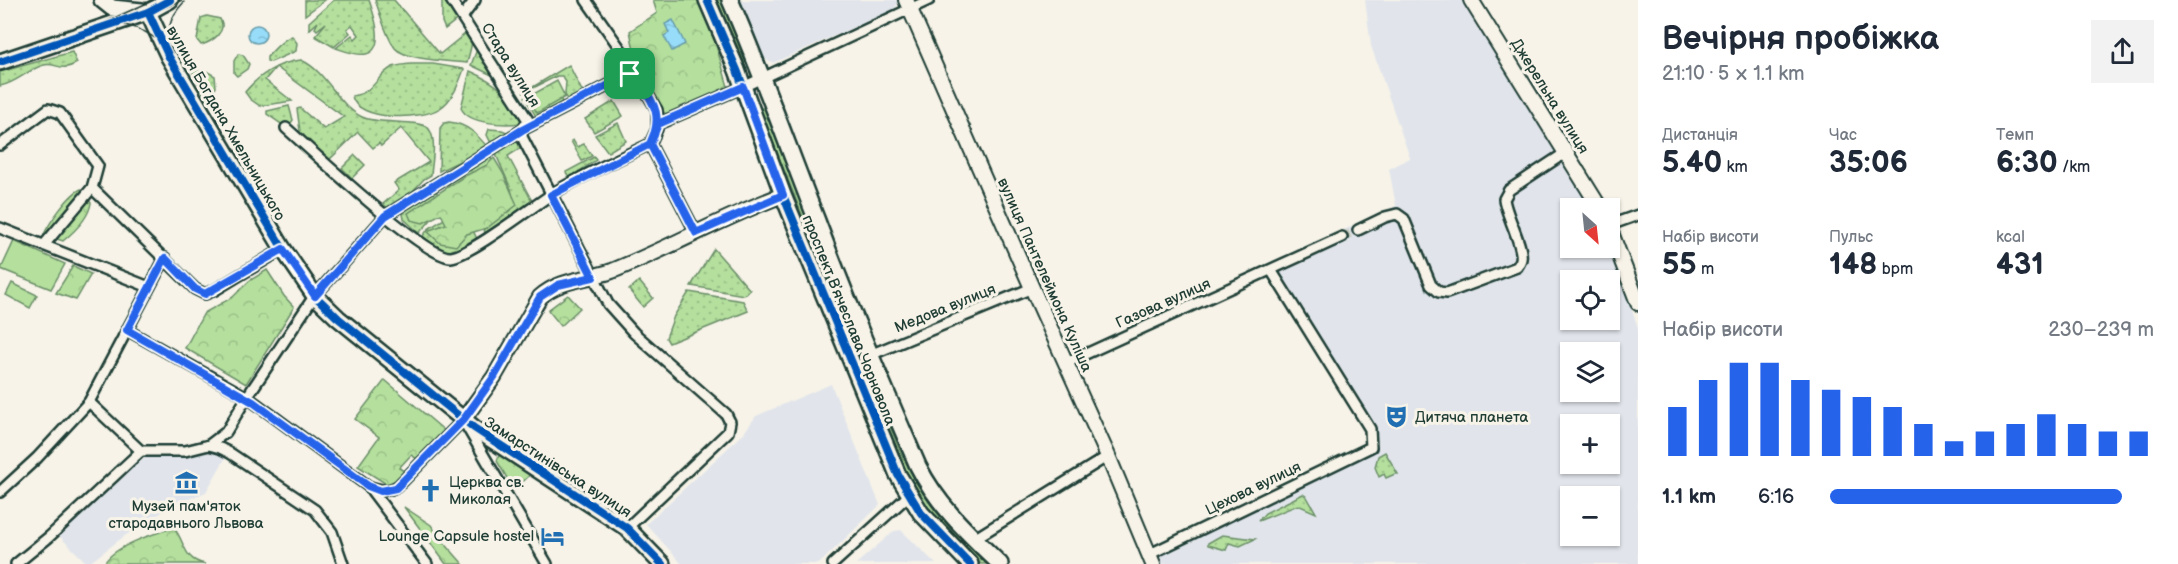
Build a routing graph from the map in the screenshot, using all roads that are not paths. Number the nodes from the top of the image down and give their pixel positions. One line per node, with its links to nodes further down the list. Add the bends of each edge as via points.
1 (102, 0): 11 (main road, via 112,8)
2 (170, 0): 11 (main road)
3 (451, 0): 12 (street, Стара вулиця)
4 (476, 0): 12 (street, Стара вулиця)
5 (586, 0): 14 (street)
6 (707, 0): 16 (main road, проспект Вʼячеслава Чорновола)
7 (730, 0): 15 (main road, проспект Вʼячеслава Чорновола)
8 (929, 0): 10 (street)
9 (1472, 0): 22 (street, Джерельна вулиця)
10 (908, 4): 15 (street); 41 (street, вулиця Пантелеймона Куліша)
11 (148, 12): 13 (main road); 35 (main road, вулиця Богдана Хмельницького, via 170,57)
12 (463, 16): 19 (street, Стара вулиця, via 528,120)
13 (0, 62)
14 (634, 72): 17 (street, via 657,110); 19 (street)
15 (763, 78): 16 (street); 45 (main road, проспект Вʼячеслава Чорновола)
16 (743, 87): 17 (street); 25 (main road, проспект Вʼячеслава Чорновола)
17 (658, 124): 20 (street)
18 (286, 128): 28 (street)
19 (522, 130): 24 (street); 28 (street)
20 (650, 144): 24 (street); 32 (street)
21 (0, 145): 23 (street, via 48,109 60,113 98,166)
22 (1565, 153): 26 (street, Джерельна вулиця); 31 (street, via 1509,190 1505,207 1522,260 1517,267 1497,275 1447,293 1439,292 1431,285 1404,219 1397,214)
23 (92, 188): 34 (street); 37 (street)
24 (551, 195): 28 (street, via 469,250 451,257 439,254); 39 (street)
25 (783, 195): 32 (street); 57 (main road, проспект Вʼячеслава Чорновола)
26 (1594, 198)
27 (1638, 215): 29 (street)
28 (385, 216): 42 (street)
29 (1620, 223)
30 (0, 228): 34 (street)
31 (1358, 230)
32 (696, 233): 39 (street)
33 (1342, 237): 38 (street, Газова вулиця)
34 (44, 244): 40 (street)
35 (283, 249): 37 (street, via 205,294); 42 (main road, вулиця Богдана Хмельницького)
36 (1620, 255): 43 (street)
37 (165, 258): 40 (street)
38 (1271, 270): 46 (street, Газова вулиця); 60 (street, Цехова вулиця, via 1371,429 1371,447)
39 (593, 277): 49 (street, via 558,285 540,297 494,377); 58 (street, via 608,304 634,333 726,414 730,422 728,432)
40 (149, 287): 44 (street)
41 (1032, 288): 45 (street, Медова вулиця); 46 (street, вулиця Пантелеймона Куліша)
42 (315, 296): 47 (street); 49 (main road, вулиця Богдана Хмельницького)
43 (1638, 303)
44 (127, 330): 47 (street); 48 (street)
45 (870, 355): 59 (main road, проспект Вʼячеслава Чорновола, via 926,483 949,514)
46 (1066, 363): 53 (street, вулиця Пантелеймона Куліша)
47 (247, 398): 51 (street, via 226,432); 55 (street)
48 (89, 402): 52 (street); 56 (street, via 37,459)
49 (463, 420): 50 (main road, Замарстинівська вулиця); 54 (street, вулиця Богдана Хмельницького); 55 (street, via 396,488 381,491)
50 (500, 444): 54 (street, via 492,446); 58 (main road, Замарстинівська вулиця)
51 (209, 445): 52 (street); 62 (street, via 230,453 315,510 332,532)
52 (141, 451): 61 (street)
53 (1108, 456): 59 (street); 60 (street, вулиця Пантелеймона Куліша)
54 (486, 462): 64 (street, вулиця Богдана Хмельницького)
55 (368, 486): 63 (street)
56 (0, 492)
57 (909, 495): 66 (street); 67 (main road, проспект Вʼячеслава Чорновола)
58 (627, 528): 65 (main road, Замарстинівська вулиця)
59 (974, 538): 68 (main road, проспект Вʼячеслава Чорновола)
60 (1150, 559)
61 (16, 564)
62 (343, 564)
63 (427, 564)
64 (547, 564)
65 (662, 564)
66 (833, 564)
67 (970, 564)
68 (1000, 564)

